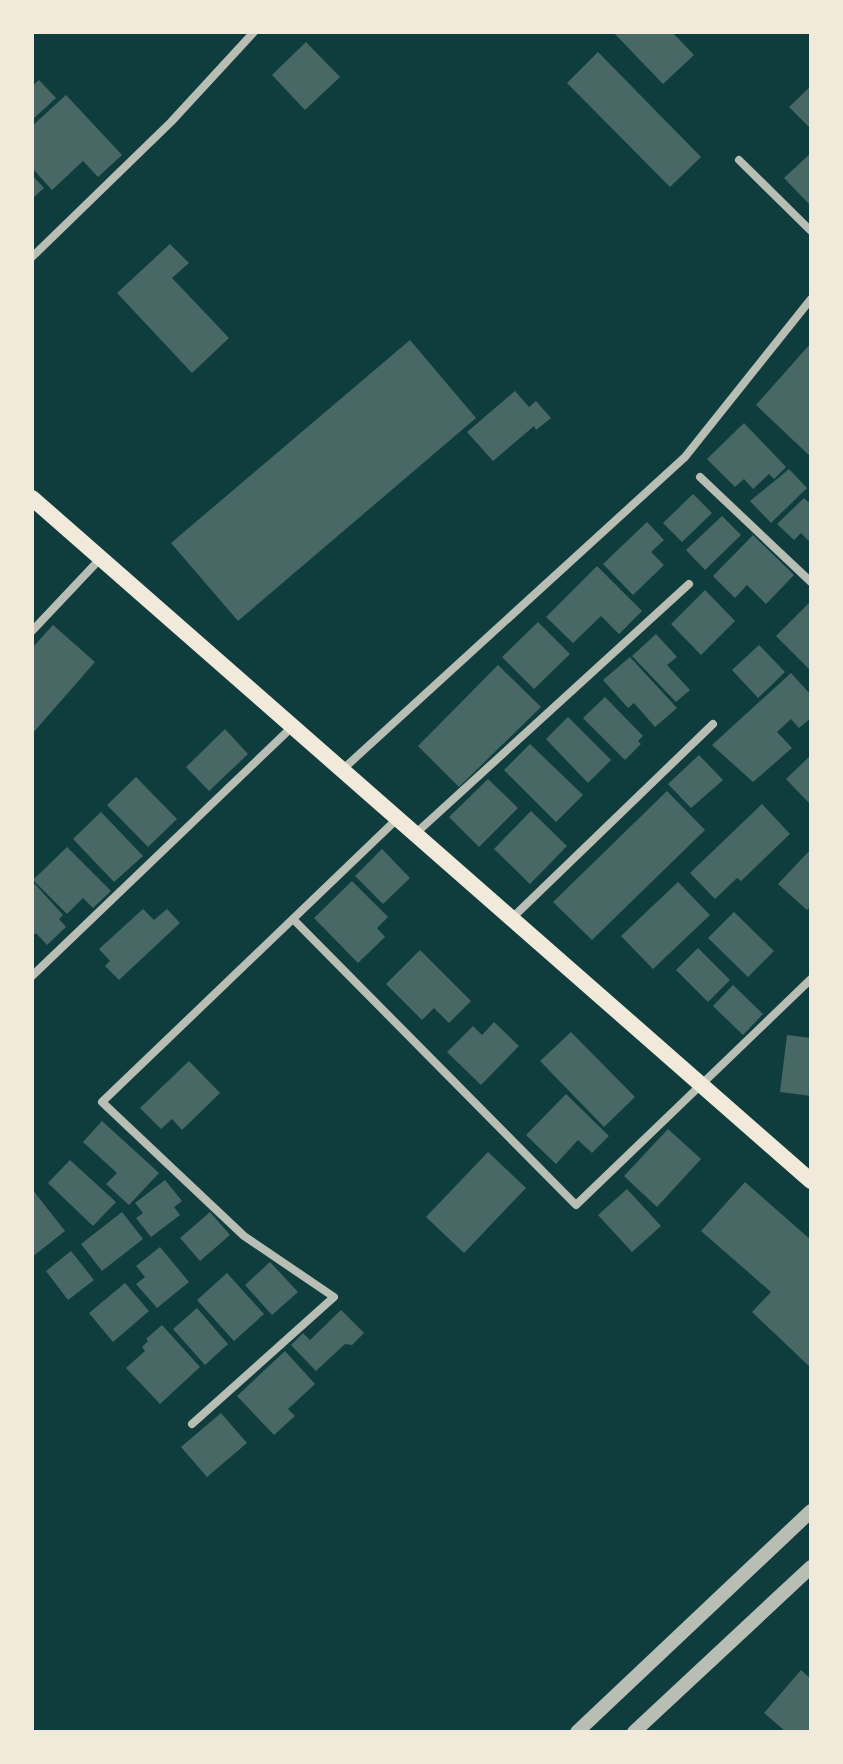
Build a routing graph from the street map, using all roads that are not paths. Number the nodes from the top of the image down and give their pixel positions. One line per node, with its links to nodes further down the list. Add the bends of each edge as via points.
1 (254, 32): 4 (street, via 171,122)
2 (739, 160): 3 (street)
3 (811, 231)
4 (32, 257)
5 (811, 299): 14 (street, via 685,457)
6 (700, 477): 9 (street)
7 (32, 498): 8 (main road)
8 (101, 558): 11 (street); 13 (main road)
9 (811, 582)
10 (689, 584): 16 (street)
11 (32, 631)
12 (713, 724): 18 (street)
13 (292, 727): 14 (main road); 19 (street)
14 (342, 770): 15 (main road)
15 (397, 819): 16 (main road); 17 (street)
16 (415, 834): 18 (main road)
17 (293, 919): 21 (street, via 576,1205); 23 (street, via 102,1102 244,1236 334,1297)
18 (511, 919): 21 (main road)
19 (32, 976)
20 (811, 979): 21 (street)
21 (701, 1087): 22 (main road)
22 (811, 1181)
23 (192, 1424)
24 (811, 1511): 26 (street)
25 (811, 1567): 27 (street)
26 (577, 1732)
27 (634, 1732)

